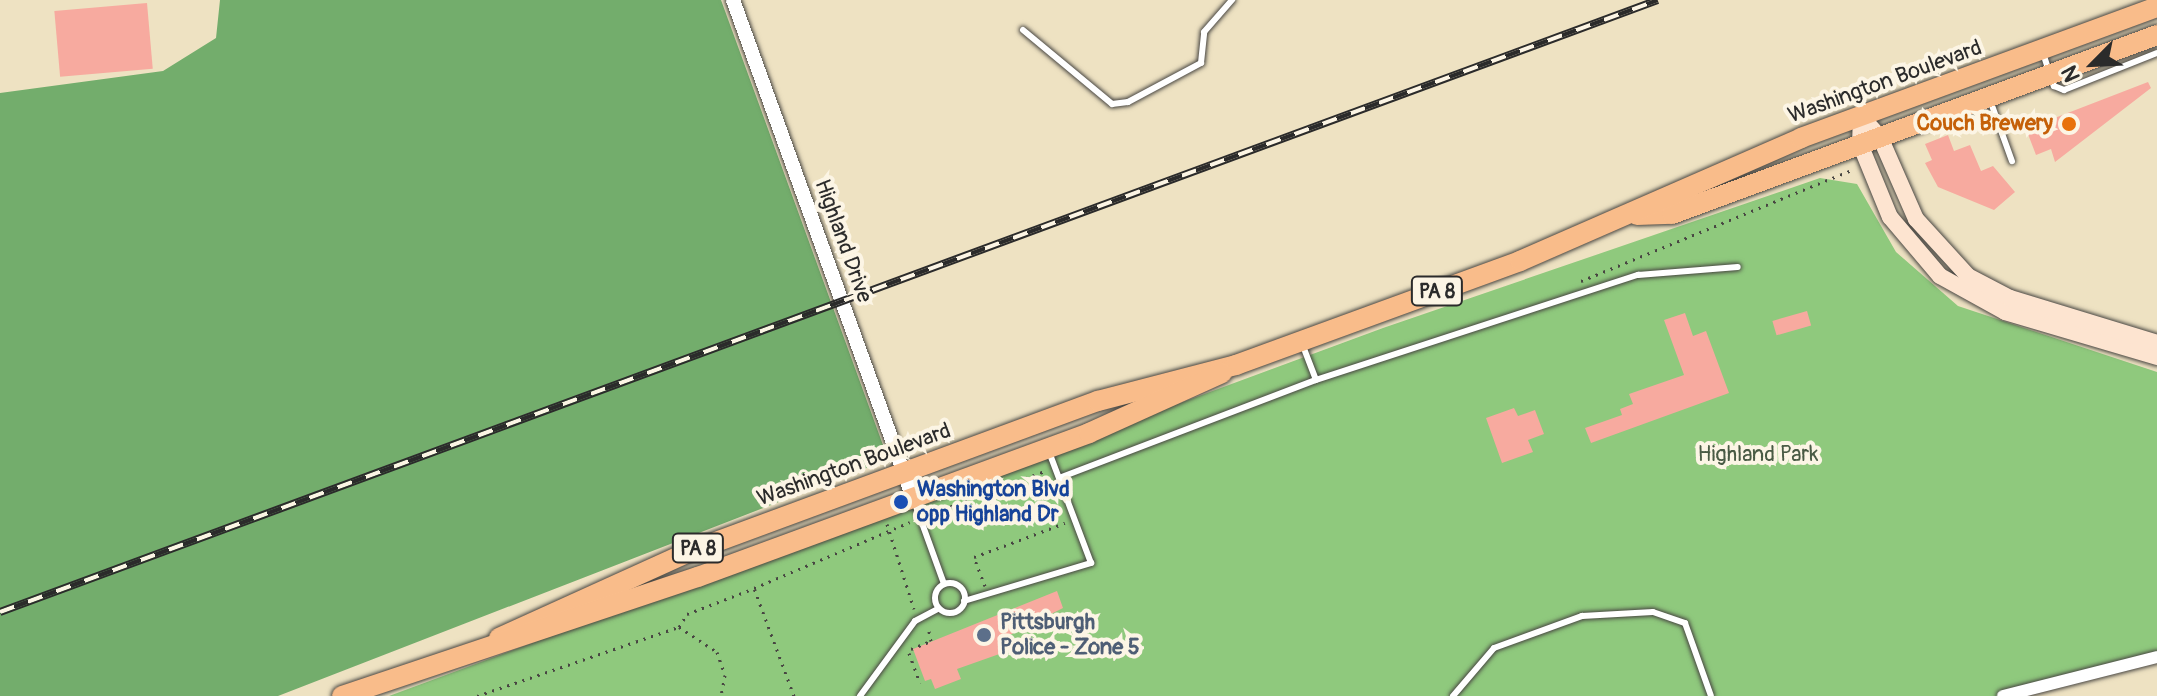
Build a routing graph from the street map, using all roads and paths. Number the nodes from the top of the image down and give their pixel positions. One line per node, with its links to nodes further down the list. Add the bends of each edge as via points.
1 (733, 0): 23 (street, Highland Drive)
2 (1232, 0): 4 (lane, via 1204,32 1201,63 1128,102 1112,104)
3 (2157, 7): 6 (highway, Washington Boulevard / PA 8)
4 (1023, 30)
5 (2157, 35): 8 (highway, Washington Boulevard / PA 8)
6 (2041, 49): 8 (lane); 10 (highway, Washington Boulevard / PA 8)
7 (2157, 53): 8 (lane, via 2064,90)
8 (2050, 74): 9 (highway, Washington Boulevard / PA 8)
9 (1989, 97): 11 (highway, Washington Boulevard / PA 8); 13 (lane)
10 (1861, 116): 11 (main road); 12 (main road); 14 (highway, Washington Boulevard / PA 8, via 1664,193)
11 (1880, 137): 12 (highway, Washington Boulevard / PA 8); 18 (main road, via 1916,219 1974,281)
12 (1864, 154): 14 (highway, Washington Boulevard / PA 8, via 1672,214); 16 (path); 19 (main road, via 1898,230 1953,286 2005,312)
13 (2012, 161)
14 (1637, 215): 17 (highway, Washington Boulevard / PA 8)
15 (1738, 267): 21 (lane, via 1638,275)
16 (1569, 285)
17 (1301, 341): 20 (highway, Washington Boulevard / PA 8); 21 (lane)
18 (2157, 343)
19 (2157, 357)
20 (1236, 365): 22 (highway, Washington Boulevard / PA 8); 23 (highway, Washington Boulevard / PA 8, via 1172,377)
21 (1316, 380): 24 (lane)
22 (1051, 458): 24 (lane); 25 (highway, Washington Boulevard / PA 8); 27 (path)
23 (904, 473): 25 (street, Highland Drive); 38 (highway, Washington Boulevard / PA 8, via 568,601)
24 (1059, 478): 33 (lane, via 1091,563)
25 (913, 498): 27 (lane); 38 (highway, Washington Boulevard / PA 8, via 575,620)
26 (896, 517): 29 (path, via 886,521)
27 (920, 518): 29 (path); 30 (lane)
28 (1065, 523): 32 (path, via 974,557)
29 (890, 530): 31 (path); 35 (path, via 888,542)
30 (944, 584): 33 (lane, via 958,585); 34 (lane, via 935,594)
31 (755, 588): 37 (path, via 687,614); 44 (path)
32 (984, 592)
33 (964, 601): 34 (lane, via 951,612)
34 (939, 608): 45 (lane, via 915,621)
35 (918, 613)
36 (925, 625): 40 (path, via 931,641 910,651)
37 (679, 627): 42 (path); 43 (path, via 717,652)
38 (499, 638): 41 (highway, Washington Boulevard / PA 8)
39 (2157, 657): 48 (street)
40 (920, 683)
41 (342, 696)
42 (477, 696)
43 (721, 696)
44 (794, 696)
45 (860, 696)
46 (1453, 696): 47 (lane, via 1494,648 1582,616 1653,612 1685,623)
47 (1711, 696)
48 (2003, 696)

